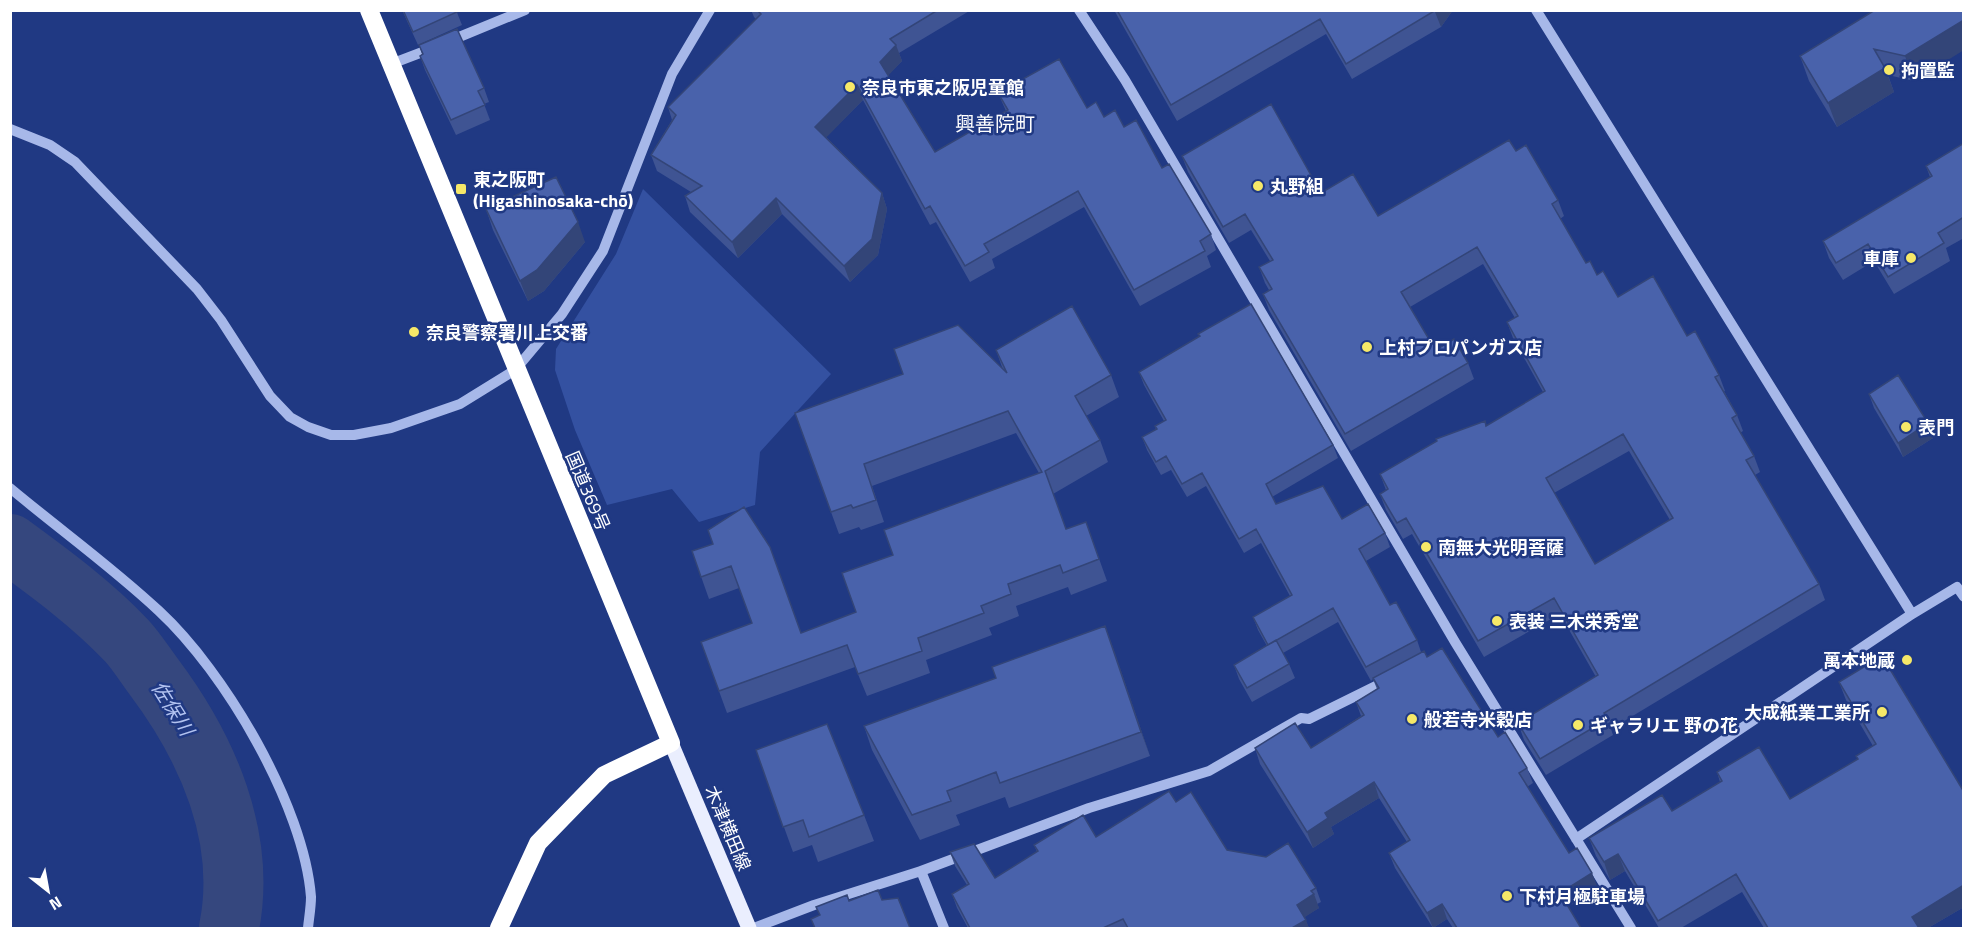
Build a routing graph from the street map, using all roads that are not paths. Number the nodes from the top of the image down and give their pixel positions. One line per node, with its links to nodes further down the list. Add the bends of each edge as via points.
1 (369, 10): 6 (highway, 国道369号)
2 (525, 10): 6 (street)
3 (710, 10): 8 (street, via 672,74 603,251 562,314)
4 (1079, 10): 14 (street, via 1125,80 1450,645)
5 (1536, 10): 11 (street)
6 (392, 64): 8 (highway, 国道369号)
7 (10, 129): 8 (street, via 50,145 75,162 197,289 270,396 290,417 308,427 331,435 391,428 460,404)
8 (515, 370): 13 (highway, 国道369号)
9 (10, 488): 16 (street, via 159,611 204,662 256,742 288,806 308,873)
10 (1964, 597): 11 (street, via 1957,586)
11 (1912, 614): 14 (street)
12 (1395, 676): 15 (street, via 1309,719 1301,718 1209,771 1089,808)
13 (671, 742): 17 (highway, via 604,775 538,843); 18 (main road, 木津横田線)
14 (1576, 839): 21 (street)
15 (921, 871): 19 (street, via 814,904); 20 (street)
16 (308, 928)
17 (499, 928)
18 (749, 928)
19 (754, 928)
20 (944, 928)
21 (1631, 928)

